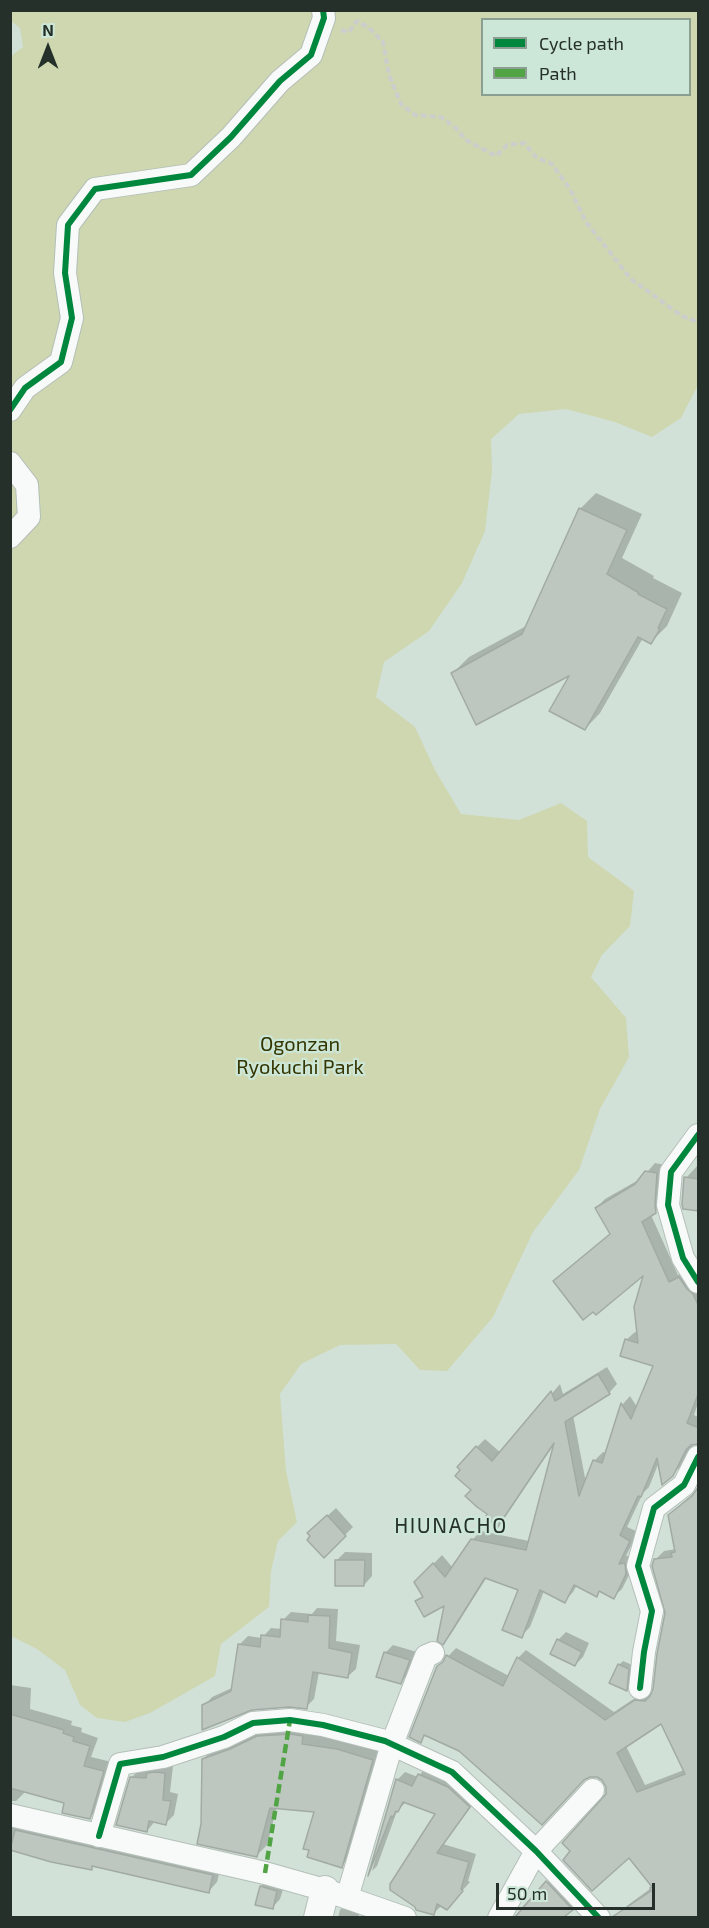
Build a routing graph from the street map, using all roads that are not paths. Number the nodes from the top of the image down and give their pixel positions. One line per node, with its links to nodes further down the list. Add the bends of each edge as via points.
1 (322, 19): 2 (street, via 311,55 280,81 191,175 95,189 68,225 65,273 72,318 61,362 25,388)
2 (10, 410)
3 (10, 463): 4 (street, via 27,486 29,517)
4 (10, 537)
5 (699, 1135): 6 (street, via 671,1172 668,1205 683,1258)
6 (699, 1282)
7 (699, 1457): 9 (street, via 684,1485 654,1508 638,1566 652,1611)
8 (433, 1653): 10 (street, via 426,1656)
9 (640, 1688)
10 (392, 1744): 13 (street, via 290,1720 254,1723 164,1757 120,1764); 14 (street, via 452,1772); 15 (street)
11 (593, 1790): 14 (street)
12 (10, 1815): 13 (street)
13 (99, 1836): 15 (street, via 265,1873)
14 (536, 1851): 18 (street); 19 (street)
15 (336, 1894): 16 (street); 17 (street)
16 (318, 1917)
17 (405, 1917)
18 (499, 1917)
19 (599, 1917)

